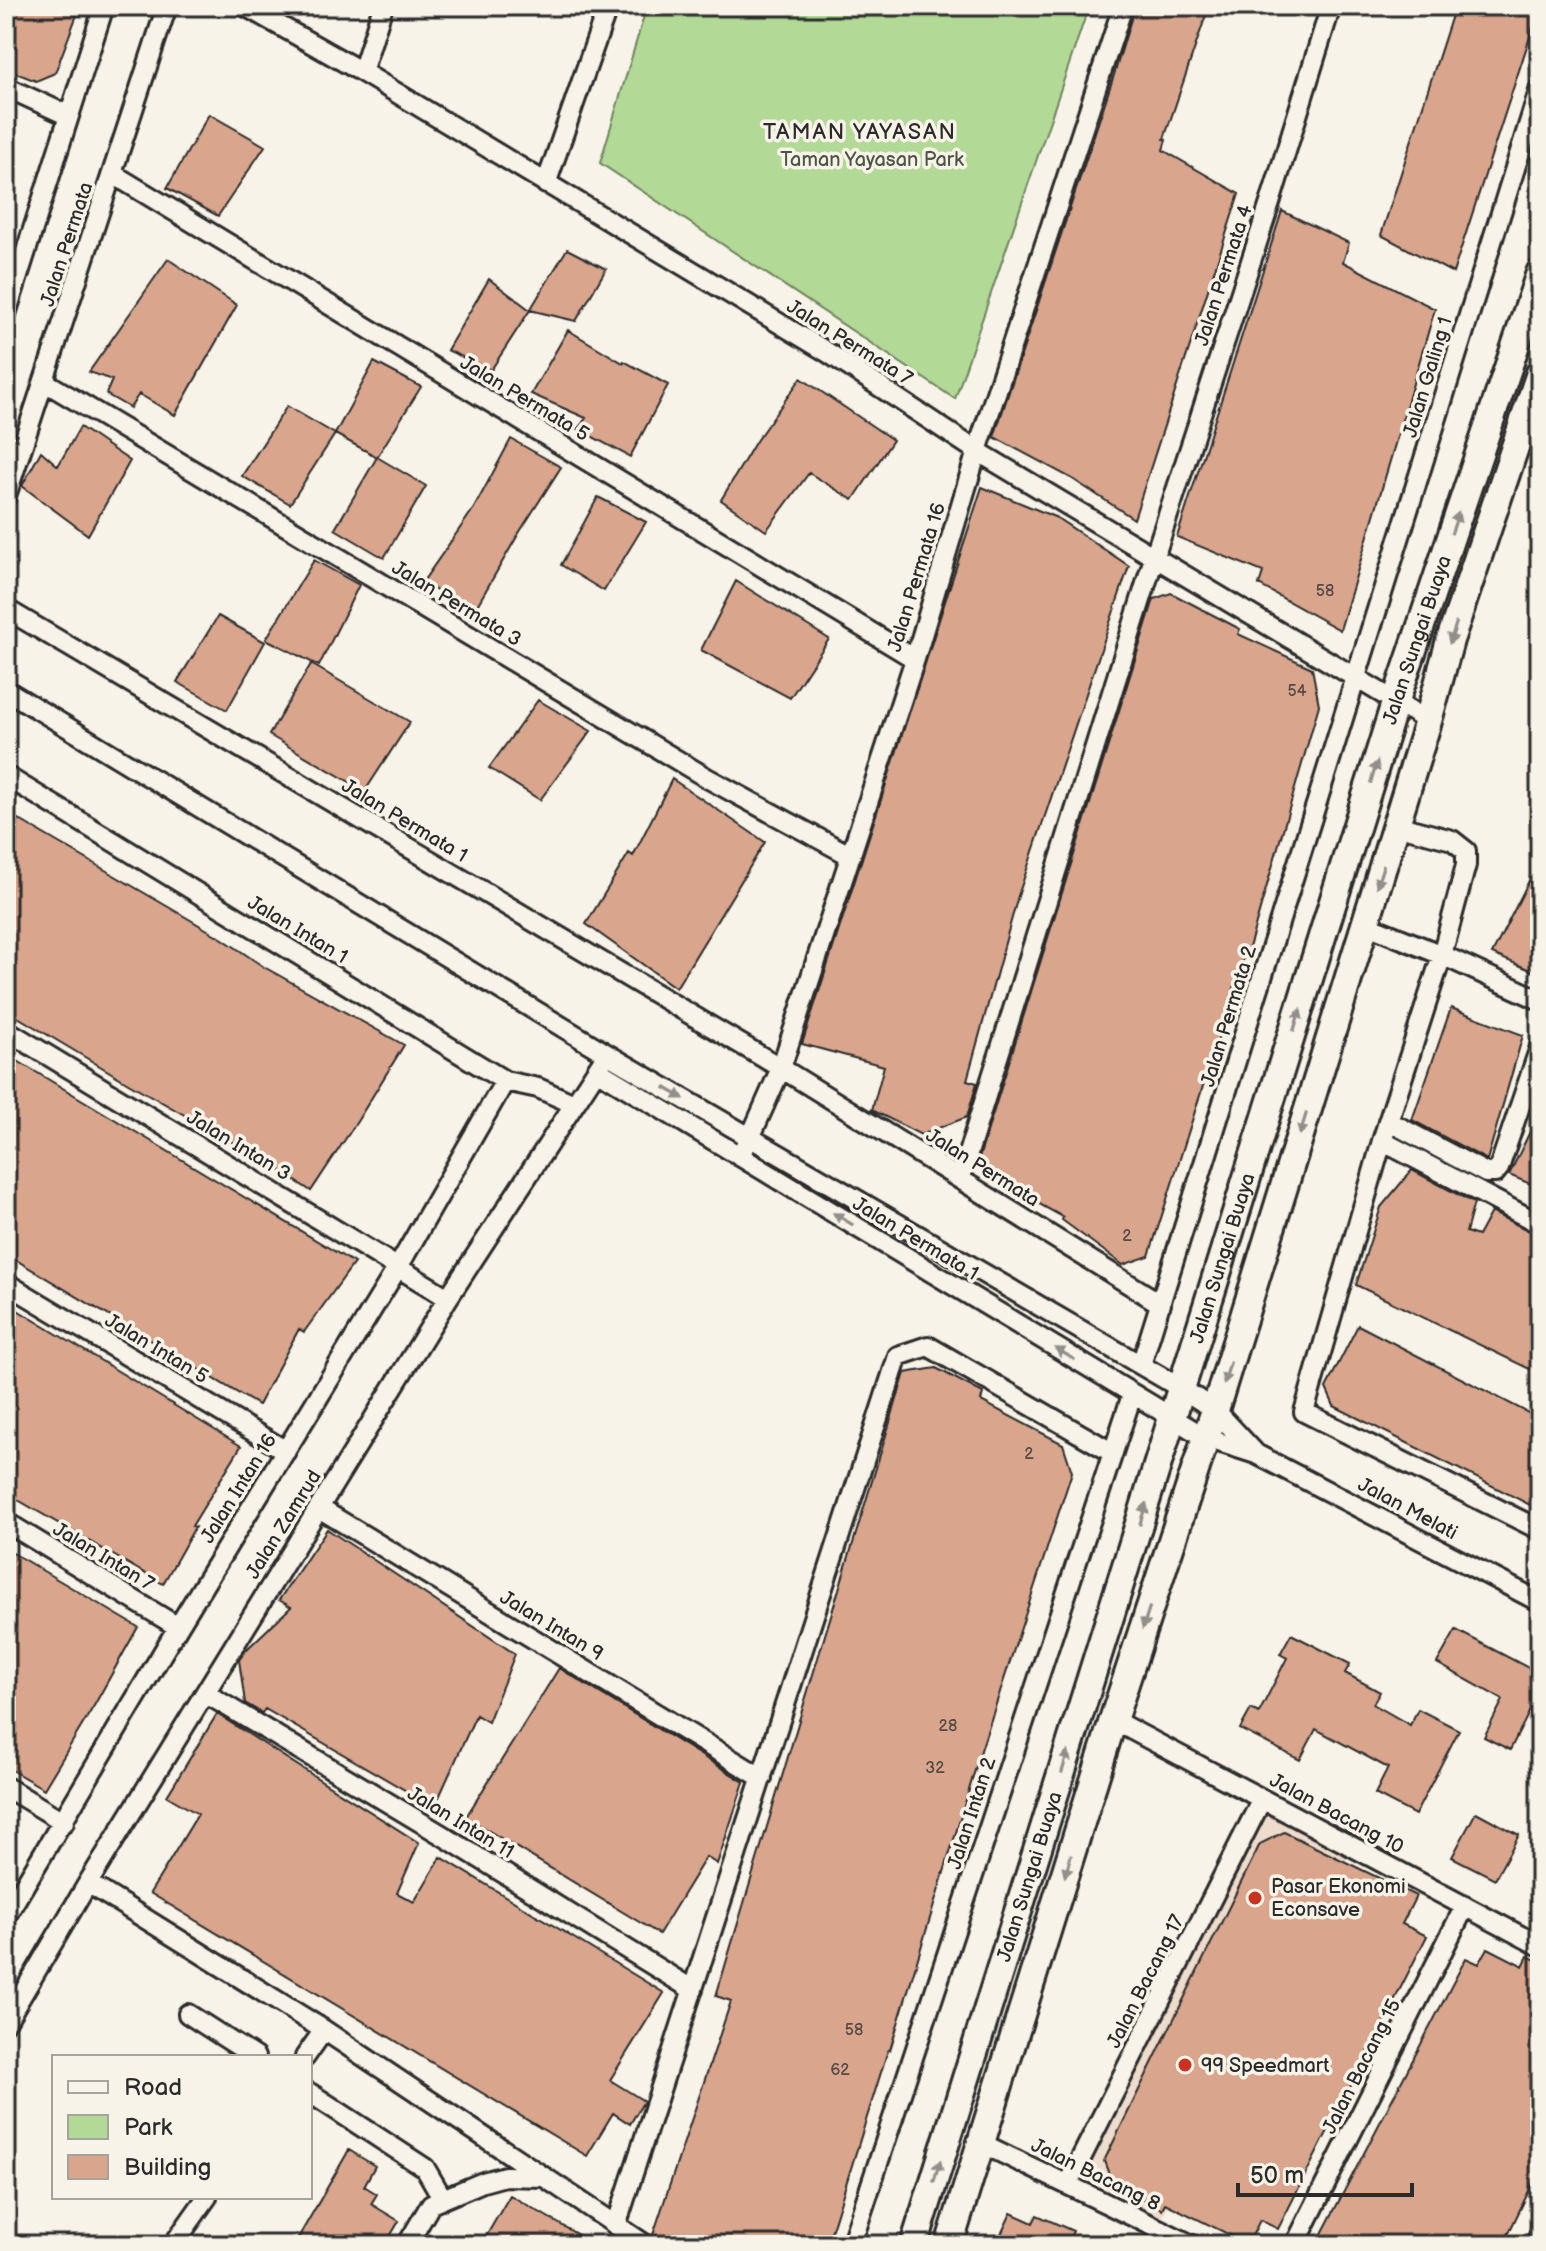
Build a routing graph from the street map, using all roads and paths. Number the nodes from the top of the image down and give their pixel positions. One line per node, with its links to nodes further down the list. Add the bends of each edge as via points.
1 (104, 6): 11 (street)
2 (167, 6): 12 (street, Jalan Permata)
3 (245, 6): 8 (street, Jalan Permata 7)
4 (383, 6): 8 (street)
5 (608, 6): 13 (street)
6 (1123, 6): 18 (street, Jalan Permata 16)
7 (1331, 6): 20 (street, Jalan Permata 4)
8 (362, 72): 13 (street, Jalan Permata 7)
9 (6, 87): 11 (street)
10 (1540, 88): 23 (street, Jalan Galing 1)
11 (69, 116): 15 (street)
12 (113, 174): 17 (street, Jalan Permata); 22 (street, Jalan Permata 5)
13 (546, 184): 18 (street, Jalan Permata 7, via 827,352)
14 (1540, 273): 25 (street, Jalan Sungai Buaya, one-way to 14)
15 (6, 314)
16 (1540, 373): 26 (street, Jalan Sungai Buaya, one-way to 26)
17 (45, 382): 19 (street, Jalan Permata); 29 (street, Jalan Permata 3, via 707,778)
18 (977, 451): 20 (street, Jalan Permata 7); 22 (street, Jalan Permata 16)
19 (6, 496)
20 (1154, 558): 23 (street, Jalan Permata 7); 43 (street)
21 (6, 609): 36 (street, Jalan Permata 1)
22 (915, 659): 29 (street, Jalan Permata 16)
23 (1357, 680): 25 (street, Jalan Permata 7); 48 (street, Jalan Permata 2)
24 (6, 690): 35 (street)
25 (1395, 703): 26 (street, Jalan Permata 7); 50 (street, Jalan Sungai Buaya, one-way to 25)
26 (1428, 721): 28 (street, Jalan Sungai Buaya)
27 (6, 776): 37 (street, Jalan Intan 1)
28 (1396, 825): 30 (street, Jalan Sungai Buaya, one-way to 30); 31 (street, via 1452,840 1466,851)
29 (851, 856): 36 (street, Jalan Permata 16)
30 (1365, 924): 31 (street); 52 (street, Jalan Sungai Buaya, one-way to 52)
31 (1442, 955): 32 (street); 39 (street)
32 (1540, 1000)
33 (6, 1030): 45 (street, Jalan Intan 3)
34 (1540, 1047): 39 (street, via 1495,1173)
35 (602, 1062): 38 (street, Jalan Zamrud); 40 (street, Jalan Permata 1, one-way to 40); 42 (street, Jalan Permata 1)
36 (781, 1068): 40 (street, Jalan Permata 16); 43 (street, Jalan Permata)
37 (505, 1081): 38 (street, Jalan Intan 1); 45 (street, Jalan Intan 16)
38 (574, 1104): 47 (street, Jalan Zamrud)
39 (1388, 1121): 41 (street)
40 (750, 1138): 42 (street, Jalan Permata 16); 49 (street, Jalan Permata 1)
41 (1382, 1141): 44 (street); 60 (street, via 1304,1412)
42 (739, 1156): 51 (street, Jalan Permata 1, one-way to 42)
43 (960, 1179): 48 (street, Jalan Permata)
44 (1540, 1224)
45 (398, 1267): 47 (street, Jalan Intan 3); 55 (street, Jalan Intan 16)
46 (6, 1283): 55 (street, Jalan Intan 5)
47 (448, 1298): 58 (street, Jalan Zamrud)
48 (1161, 1304): 49 (street, Jalan Permata 2)
49 (1141, 1365): 50 (street, Jalan Permata 1)
50 (1182, 1389): 52 (street, Jalan Melati); 53 (street, Jalan Sungai Buaya)
51 (1132, 1395): 53 (street, Jalan Permata 1); 56 (street, Jalan Intan 2)
52 (1215, 1410): 54 (street, Jalan Sungai Buaya); 57 (street, Jalan Melati)
53 (1173, 1419): 54 (street, Jalan Melati); 91 (street, Jalan Sungai Buaya, one-way to 53)
54 (1206, 1438): 57 (street, Jalan Melati); 64 (street, Jalan Sungai Buaya, one-way to 64)
55 (286, 1451): 62 (street, Jalan Intan 16)
56 (1113, 1453): 65 (street, via 928,1346 898,1356); 90 (street, Jalan Intan 2)
57 (1256, 1454): 61 (street, Jalan Melati)
58 (319, 1508): 63 (street, Jalan Zamrud); 65 (street, Jalan Intan 9)
59 (6, 1522): 62 (street, Jalan Intan 7)
60 (1540, 1530)
61 (1540, 1601)
62 (178, 1627): 68 (street, Jalan Intan 16)
63 (205, 1693): 69 (street, Jalan Zamrud); 73 (street, Jalan Intan 11)
64 (1113, 1720): 67 (street, Jalan Bacang 10); 80 (street, Jalan Sungai Buaya, one-way to 80)
65 (762, 1778): 73 (street)
66 (6, 1787): 68 (street)
67 (1262, 1799): 70 (street, Jalan Bacang 10); 82 (street, Jalan Bacang 17)
68 (64, 1822): 71 (street, Jalan Intan 16)
69 (88, 1883): 75 (street, Jalan Zamrud); 76 (street)
70 (1465, 1906): 72 (street, Jalan Bacang 10); 94 (street, Jalan Bacang 15)
71 (6, 1916)
72 (1540, 1946)
73 (693, 1990): 85 (street)
74 (188, 2014): 77 (street)
75 (6, 2022)
76 (324, 2030): 78 (street); 81 (street)
77 (252, 2055)
78 (306, 2055)
79 (312, 2094): 84 (street, via 425,2168)
80 (981, 2143): 82 (street, Jalan Bacang 8); 92 (street, Jalan Sungai Buaya)
81 (545, 2177): 84 (street, via 505,2176); 85 (street)
82 (1068, 2184): 93 (street, Jalan Bacang 8)
83 (206, 2199): 87 (street)
84 (443, 2199): 88 (street, via 431,2204)
85 (616, 2226): 89 (street)
86 (1540, 2234): 95 (street)
87 (177, 2243)
88 (407, 2245)
89 (646, 2245)
90 (851, 2245)
91 (914, 2245)
92 (949, 2245)
93 (1192, 2245)
94 (1295, 2245)
95 (1535, 2245)

